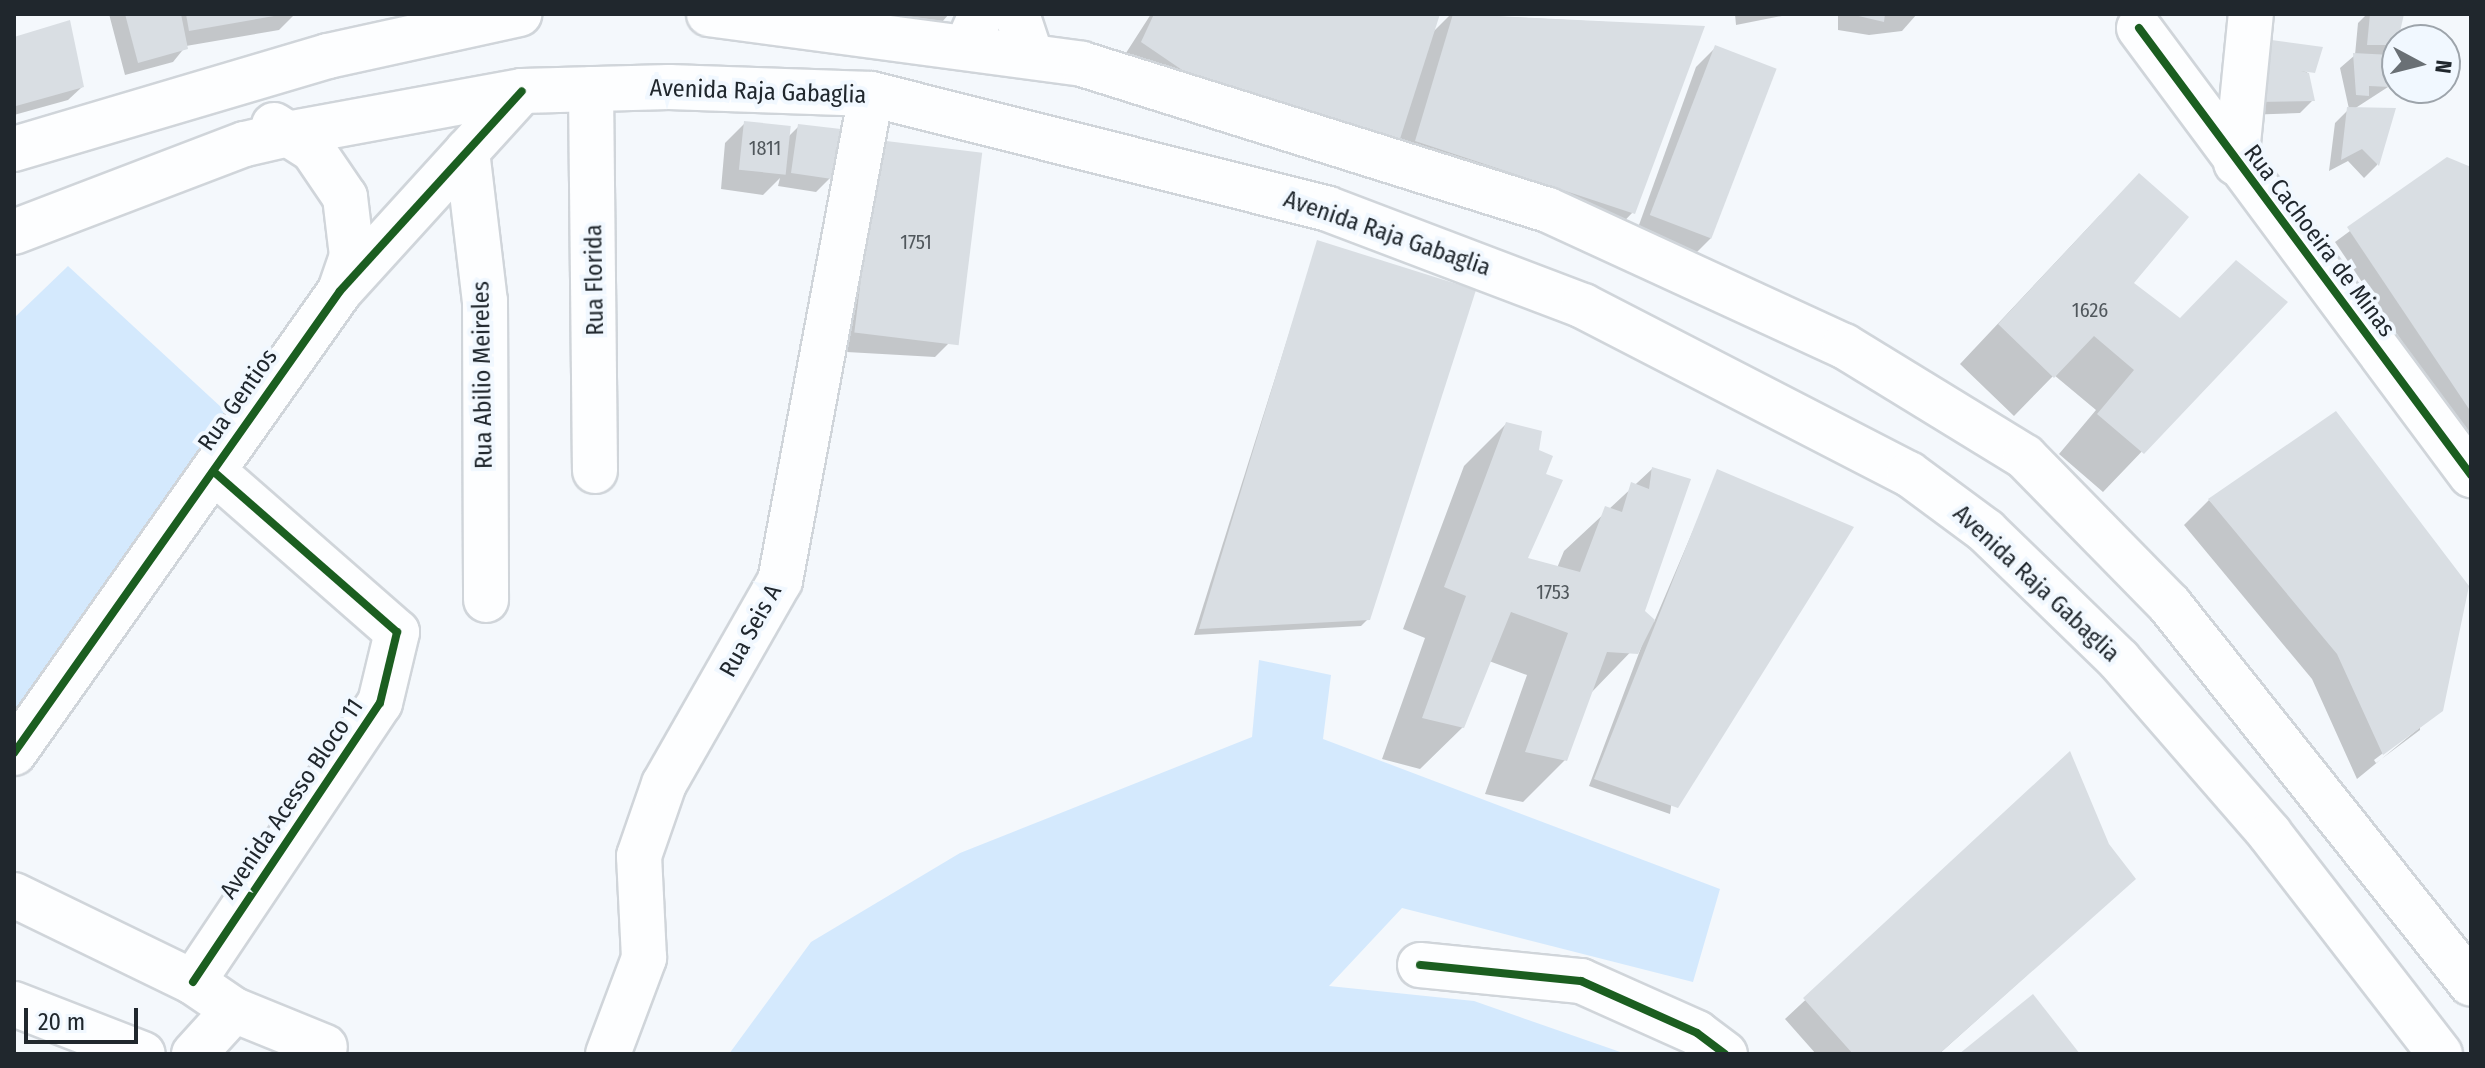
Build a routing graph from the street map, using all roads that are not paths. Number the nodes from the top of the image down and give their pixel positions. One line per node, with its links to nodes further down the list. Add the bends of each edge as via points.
1 (519, 14): 10 (main road, via 464,21)
2 (709, 14): 6 (main road)
3 (1017, 14): 7 (main road)
4 (2251, 14): 15 (main road)
5 (2139, 28): 15 (main road, Rua Cachoeira de Minas)
6 (974, 30): 7 (main road)
7 (1031, 56): 26 (main road, via 1096,68 1548,210 1844,346 2025,457 2169,604)
8 (591, 89): 9 (main road, Avenida Raja Gabaglia); 11 (main road, Avenida Raja Gabaglia); 19 (main road, Rua Florida)
9 (522, 91): 12 (main road, Avenida Raja Gabaglia); 14 (main road, Rua Gentios)
10 (198, 92): 12 (main road); 13 (main road)
11 (871, 94): 32 (main road, Rua Seis A, via 780,581 664,784 639,856 644,958); 34 (main road, Avenida Raja Gabaglia, via 1328,209 1583,306 1909,474 1986,531 2119,660 2270,834)
12 (293, 133): 16 (main road, Avenida Raja Gabaglia); 17 (main road, via 345,197 352,256)
13 (14, 149)
14 (467, 151): 17 (main road, Rua Gentios); 21 (main road, Rua Abilio Meireles, via 485,301)
15 (2236, 163): 20 (main road, Rua Cachoeira de Minas)
16 (14, 232)
17 (340, 291): 18 (main road, Rua Gentios)
18 (213, 471): 22 (main road, Rua Gentios); 25 (main road, Avenida Acesso Bloco 11, via 397,632 380,703)
19 (595, 471)
20 (2471, 475)
21 (486, 600)
22 (14, 753)
23 (14, 895): 25 (main road)
24 (1420, 965): 33 (main road, via 1581,981 1697,1033)
25 (193, 982): 28 (main road)
26 (2471, 984)
27 (14, 1004): 30 (main road)
28 (234, 1010): 29 (main road); 31 (main road)
29 (325, 1047)
30 (143, 1054)
31 (194, 1054)
32 (608, 1054)
33 (1725, 1054)
34 (2440, 1054)

